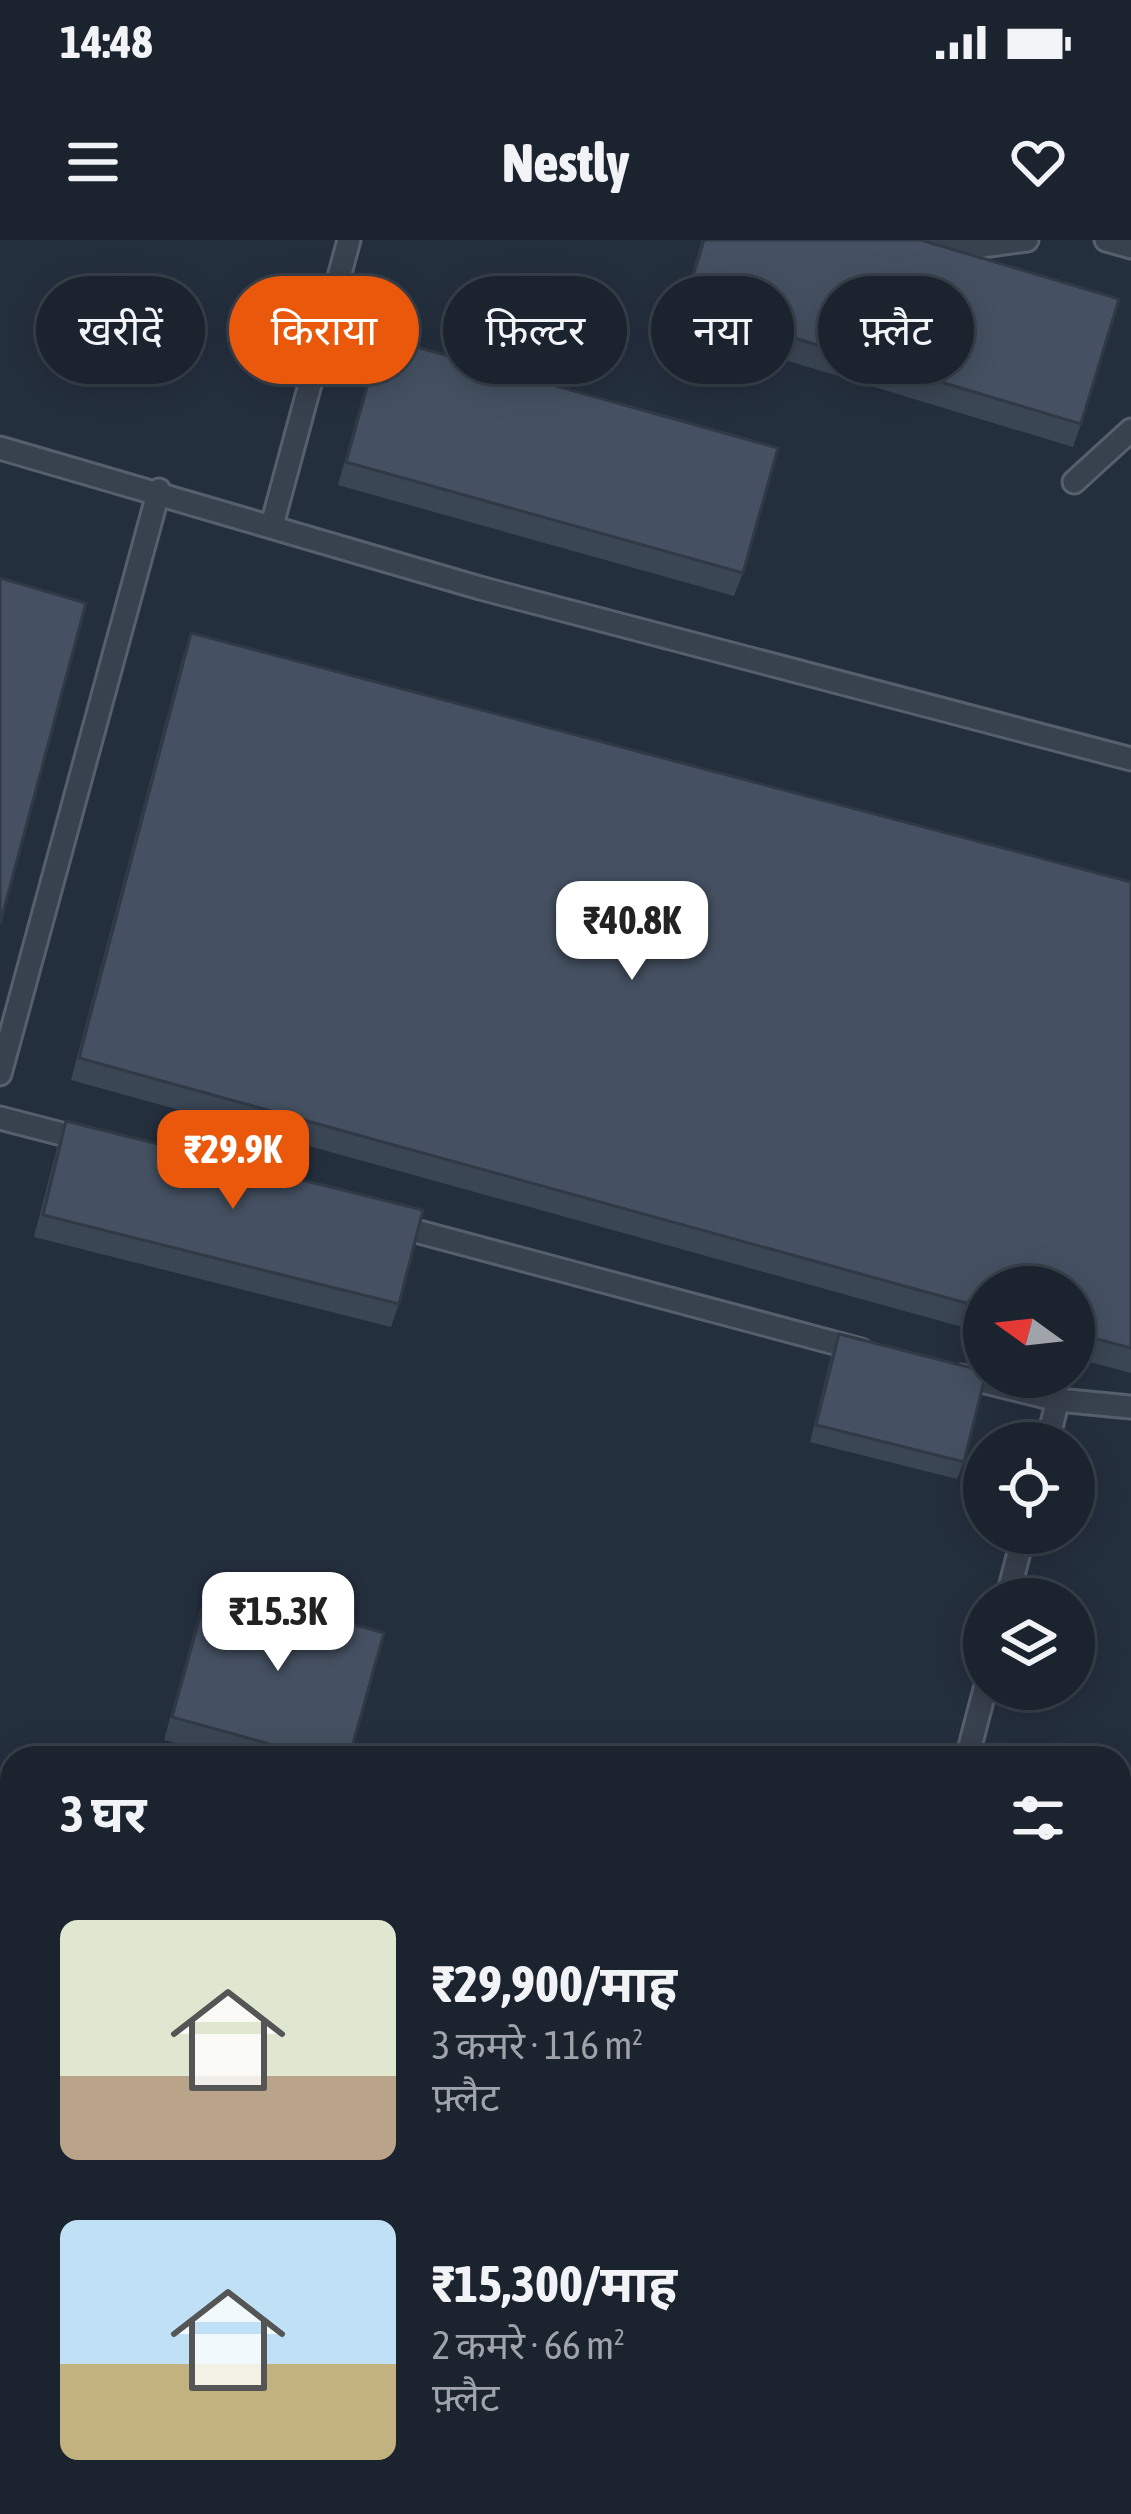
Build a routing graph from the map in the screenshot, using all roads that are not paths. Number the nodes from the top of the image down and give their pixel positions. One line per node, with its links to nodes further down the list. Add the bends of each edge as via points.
1 (349, 240): 10 (lane)
2 (907, 240): 3 (lane, via 961,249)
3 (1028, 240)
4 (1106, 240): 5 (lane)
5 (1131, 247)
6 (1131, 430): 8 (lane)
7 (0, 448): 9 (lane)
8 (1073, 482)
9 (159, 490): 10 (lane); 12 (lane)
10 (272, 525): 11 (lane, via 480,588)
11 (1131, 759)
12 (0, 1074)
13 (0, 1118): 14 (lane)
14 (114, 1148)
15 (363, 1216): 16 (lane)
16 (879, 1354)
17 (946, 1372): 18 (lane)
18 (1058, 1400): 19 (lane); 20 (lane)
19 (1131, 1407)
20 (1052, 1422)
21 (980, 1710): 22 (lane)
22 (970, 1746)

